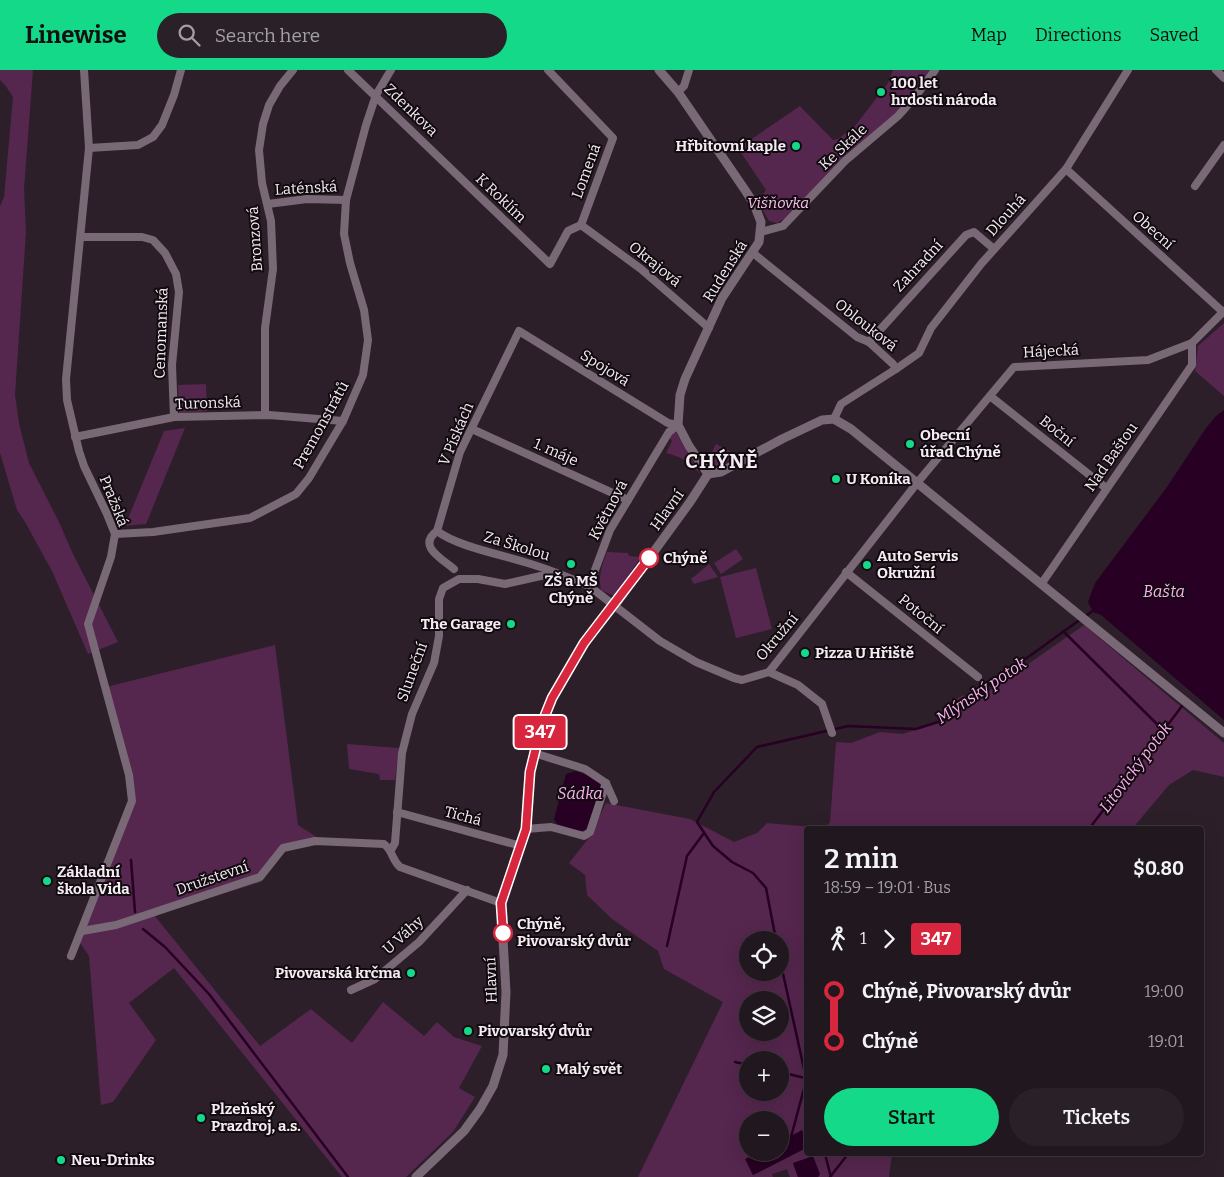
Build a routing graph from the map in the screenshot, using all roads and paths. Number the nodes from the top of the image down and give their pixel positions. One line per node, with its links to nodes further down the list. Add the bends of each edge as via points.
1 (84, 70): 16 (street, Pražská)
2 (180, 70): 16 (street, via 162,125 153,137 138,145)
3 (292, 70): 21 (street, Bronzová, via 269,105 263,124 259,150)
4 (348, 70): 14 (street, Zdenkova)
5 (391, 70): 14 (street, Premonstrátů)
6 (548, 70): 22 (street, Lomená, via 613,138)
7 (659, 70): 13 (street, Rudenská)
8 (689, 70): 13 (street, via 684,86)
9 (935, 70): 23 (street, Ke Skále, via 898,116 846,161 784,226)
10 (1128, 70): 18 (street, Dlouhá)
11 (1216, 70): 12 (street)
12 (1224, 78)
13 (678, 92): 23 (street, Rudenská, via 754,204)
14 (376, 95): 17 (street, Zdenkova); 20 (street, Premonstrátů)
15 (1224, 145): 19 (street)
16 (89, 148): 24 (street, Pražská)
17 (432, 151): 27 (street, K Roklím)
18 (1066, 168): 25 (street, Dlouhá); 28 (street, Obecní)
19 (1196, 186)
20 (346, 200): 21 (street, Laténská, via 307,199); 38 (street, Premonstrátů, via 344,234 364,310 368,340 363,376)
21 (268, 204): 35 (street, Bronzová, via 273,269 265,328)
22 (581, 224): 27 (street, Lomená, via 568,231); 29 (street, Okrajová, via 641,269)
23 (761, 232): 26 (street, Rudenská)
24 (81, 237): 36 (street, Cenomanská, via 142,237 153,240 165,253 176,274 179,292 172,365); 41 (street, Pražská, via 66,379)
25 (994, 249): 31 (street, Zahradní, via 974,232 966,235); 33 (street, Dlouhá, via 931,328 919,353)
26 (753, 253): 29 (street, Rudenská, via 722,298); 31 (street, Oblouková, via 857,337)
27 (550, 264)
28 (1223, 311): 32 (street, Hájecká)
29 (709, 328): 39 (street, Rudenská, via 685,379 680,395)
30 (519, 331): 39 (street, Spojová, via 668,423); 40 (street, V Pískách)
31 (868, 342): 33 (street, Oblouková)
32 (1192, 343): 34 (street, Hájecká, via 1148,360 1014,367); 44 (street, Nad Baštou, via 1192,365)
33 (896, 369): 37 (street, Oblouková, via 840,404)
34 (990, 396): 43 (street, Hájecká); 44 (street, Boční)
35 (265, 415): 36 (street, Turonská); 38 (street, Turonská)
36 (174, 418): 41 (street, Turonská)
37 (834, 419): 42 (street, via 822,420 721,472); 43 (street)
38 (343, 421): 47 (street, Premonstrátů, via 296,494 250,518)
39 (678, 425): 42 (street); 45 (street, Květnová, via 669,432)
40 (472, 429): 45 (street, 1. máje); 46 (street, V Pískách, via 460,452)
41 (75, 437): 47 (street, Pražská, via 84,466)
42 (708, 474): 53 (street, Hlavní)
43 (917, 483): 50 (street, Okružní); 51 (street)
44 (1106, 488): 51 (street, Nad Baštou)
45 (628, 500): 52 (street, Květnová, via 610,530)
46 (437, 531): 48 (street, V Pískách, via 431,535 429,546); 49 (street, Za Školou, via 478,549)
47 (115, 534): 67 (street, Pražská, via 111,557 88,624 129,775 132,801)
48 (454, 569)
49 (554, 572): 52 (street, Za Školou); 61 (street, Sluneční, via 505,584 460,579 443,588 439,598 439,636 434,664 412,714 402,754)
50 (846, 572): 54 (street, Okružní); 55 (street, Potoční)
51 (1042, 583): 57 (street)
52 (589, 586): 53 (street)
53 (615, 605): 54 (street, Okružní, via 660,641 696,662 742,680); 58 (street, Hlavní, via 584,643 552,698)
54 (769, 672): 56 (street, via 798,684 822,704)
55 (978, 677)
56 (832, 733)
57 (1224, 733)
58 (534, 753): 59 (street, via 585,769); 62 (street, Hlavní)
59 (606, 784): 60 (street); 62 (street, via 590,832 584,836 550,827)
60 (614, 800)
61 (396, 812): 63 (street, Tichá); 64 (street, Sluneční)
62 (526, 829): 63 (street, Hlavní)
63 (521, 846): 66 (street, Hlavní)
64 (391, 850): 65 (street, via 394,862 400,867); 67 (street, Družstevní, via 384,844 315,841 283,848 260,876 116,925)
65 (467, 890): 66 (street); 69 (street, U Váhy, via 419,942 375,979)
66 (501, 903): 70 (street, Hlavní, via 506,1000 503,1050 493,1086 464,1130)
67 (82, 931): 68 (street, Pražská)
68 (71, 956)
69 (351, 990)
70 (416, 1177)

